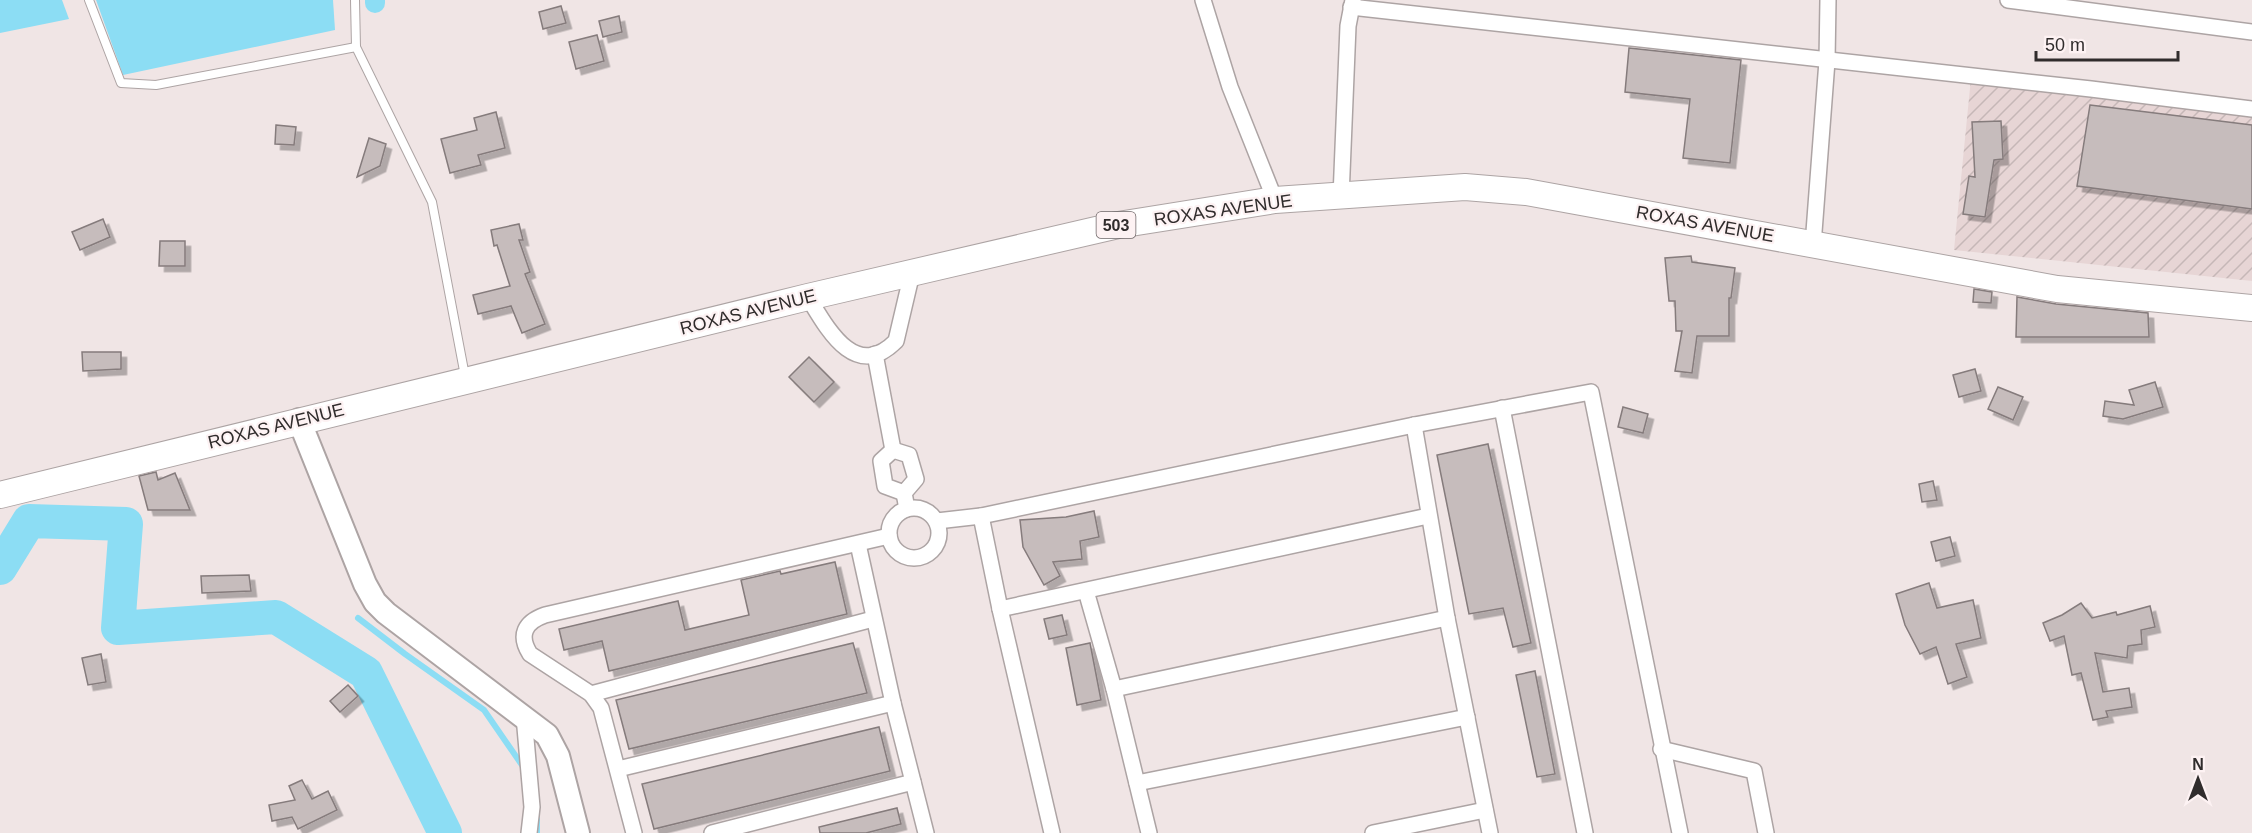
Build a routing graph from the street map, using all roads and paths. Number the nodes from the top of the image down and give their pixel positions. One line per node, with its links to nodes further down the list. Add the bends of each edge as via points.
1 (89, 0): 8 (lane, via 121,83 156,86)
2 (355, 0): 8 (lane)
3 (1203, 0): 12 (street, via 1230,87)
4 (1828, 0): 9 (street)
5 (2008, 0): 7 (street)
6 (1352, 4): 9 (street); 11 (street, via 1347,26)
7 (2252, 32)
8 (356, 47): 18 (lane, via 432,202)
9 (1827, 61): 10 (street); 13 (street)
10 (2252, 109)
11 (1341, 197): 12 (main road, ROXAS AVENUE / 503); 13 (main road, ROXAS AVENUE / 503, via 1465,187 1526,192)
12 (1275, 200): 14 (main road, ROXAS AVENUE / 503, via 1118,225)
13 (1813, 245): 16 (main road, ROXAS AVENUE / 503, via 2057,289)
14 (912, 273): 15 (main road, ROXAS AVENUE / 503); 17 (street, via 896,341)
15 (808, 297): 17 (street, via 834,339 850,351); 18 (main road, ROXAS AVENUE / 503)
16 (2252, 308)
17 (876, 354): 22 (street)
18 (465, 381): 20 (main road, ROXAS AVENUE / 503)
19 (1502, 408): 21 (street); 40 (street, via 1591,392); 54 (street)
20 (300, 420): 24 (main road, ROXAS AVENUE / 503); 38 (street, via 375,602)
21 (1414, 425): 26 (street); 27 (street)
22 (893, 450): 23 (street, via 909,455 916,479); 23 (street, via 881,461 885,486)
23 (904, 493): 25 (street)
24 (0, 495)
25 (907, 509): 28 (street, via 924,509); 29 (street, via 893,519)
26 (981, 516): 28 (street); 32 (street)
27 (1428, 516): 31 (street); 33 (street)
28 (937, 521): 29 (street, via 940,530 936,547 922,557 897,552)
29 (889, 536): 30 (street)
30 (858, 544): 34 (street); 36 (street, via 534,619 523,636 530,654)
31 (1086, 591): 32 (street); 35 (street)
32 (1000, 609): 50 (street)
33 (1447, 618): 35 (street); 39 (street)
34 (873, 619): 36 (street); 37 (street)
35 (1114, 689): 43 (street)
36 (591, 694): 41 (street, via 601,708)
37 (893, 703): 41 (street); 42 (street)
38 (524, 716): 45 (street, via 532,807); 46 (street, via 547,735 558,756)
39 (1467, 717): 43 (street); 44 (street)
40 (1661, 749): 55 (street); 56 (street, via 1754,771)
41 (618, 769): 47 (street)
42 (914, 782): 48 (street); 49 (street)
43 (1137, 783): 51 (street)
44 (1485, 810): 52 (street); 53 (street)
45 (529, 833)
46 (578, 833)
47 (634, 833)
48 (712, 833)
49 (926, 833)
50 (1052, 833)
51 (1149, 833)
52 (1373, 833)
53 (1490, 833)
54 (1585, 833)
55 (1680, 833)
56 (1766, 833)

